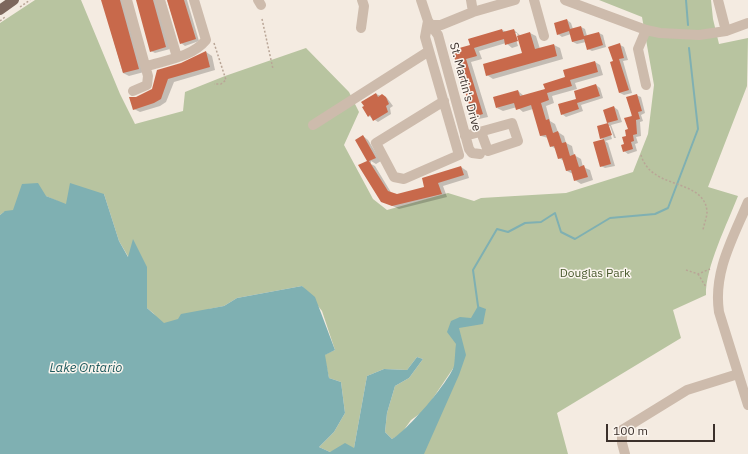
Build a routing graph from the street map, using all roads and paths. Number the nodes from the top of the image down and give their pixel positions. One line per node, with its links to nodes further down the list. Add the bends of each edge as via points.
1 (14, 0): 12 (main road)
2 (127, 0): 24 (street)
3 (160, 0): 23 (street)
4 (194, 0): 23 (street, via 206,40 199,49)
5 (362, 0): 17 (street, via 364,6)
6 (421, 0): 15 (street, St. Martin's Drive)
7 (471, 0): 13 (street)
8 (515, 0): 13 (street)
9 (534, 0): 20 (street)
10 (565, 0): 18 (street)
11 (718, 0): 19 (street)
12 (0, 10)
13 (473, 12): 15 (street, via 441,25)
14 (262, 19): 25 (path)
15 (430, 23): 22 (street, St. Martin's Drive, via 425,37); 32 (street, St. Martin's Drive, via 438,35)
16 (748, 23): 19 (street)
17 (361, 28)
18 (646, 30): 19 (street, via 678,35); 27 (street, via 638,49)
19 (726, 31)
20 (544, 36)
21 (212, 39): 26 (path, via 226,80 221,84)
22 (429, 51): 29 (street, St. Martin's Drive); 30 (street)
23 (177, 57): 24 (street)
24 (147, 66): 28 (street, via 147,85)
25 (273, 69)
26 (214, 84)
27 (646, 85)
28 (133, 91)
29 (444, 101): 29 (street, St. Martin's Drive, via 459,155 404,179 394,177 376,143)
30 (313, 126)
31 (481, 132): 32 (street)
32 (466, 136): 33 (street, St. Martin's Drive, via 472,153)
33 (480, 154)
34 (641, 155): 36 (path, via 654,174 691,190 702,198 707,211)
35 (748, 202): 41 (street, via 723,263 717,297)
36 (703, 230)
37 (710, 269): 39 (path)
38 (686, 270): 39 (path)
39 (698, 274): 40 (path)
40 (706, 287)
41 (738, 374): 42 (street); 43 (street, via 687,390 622,430)
42 (748, 405)
43 (625, 454)

